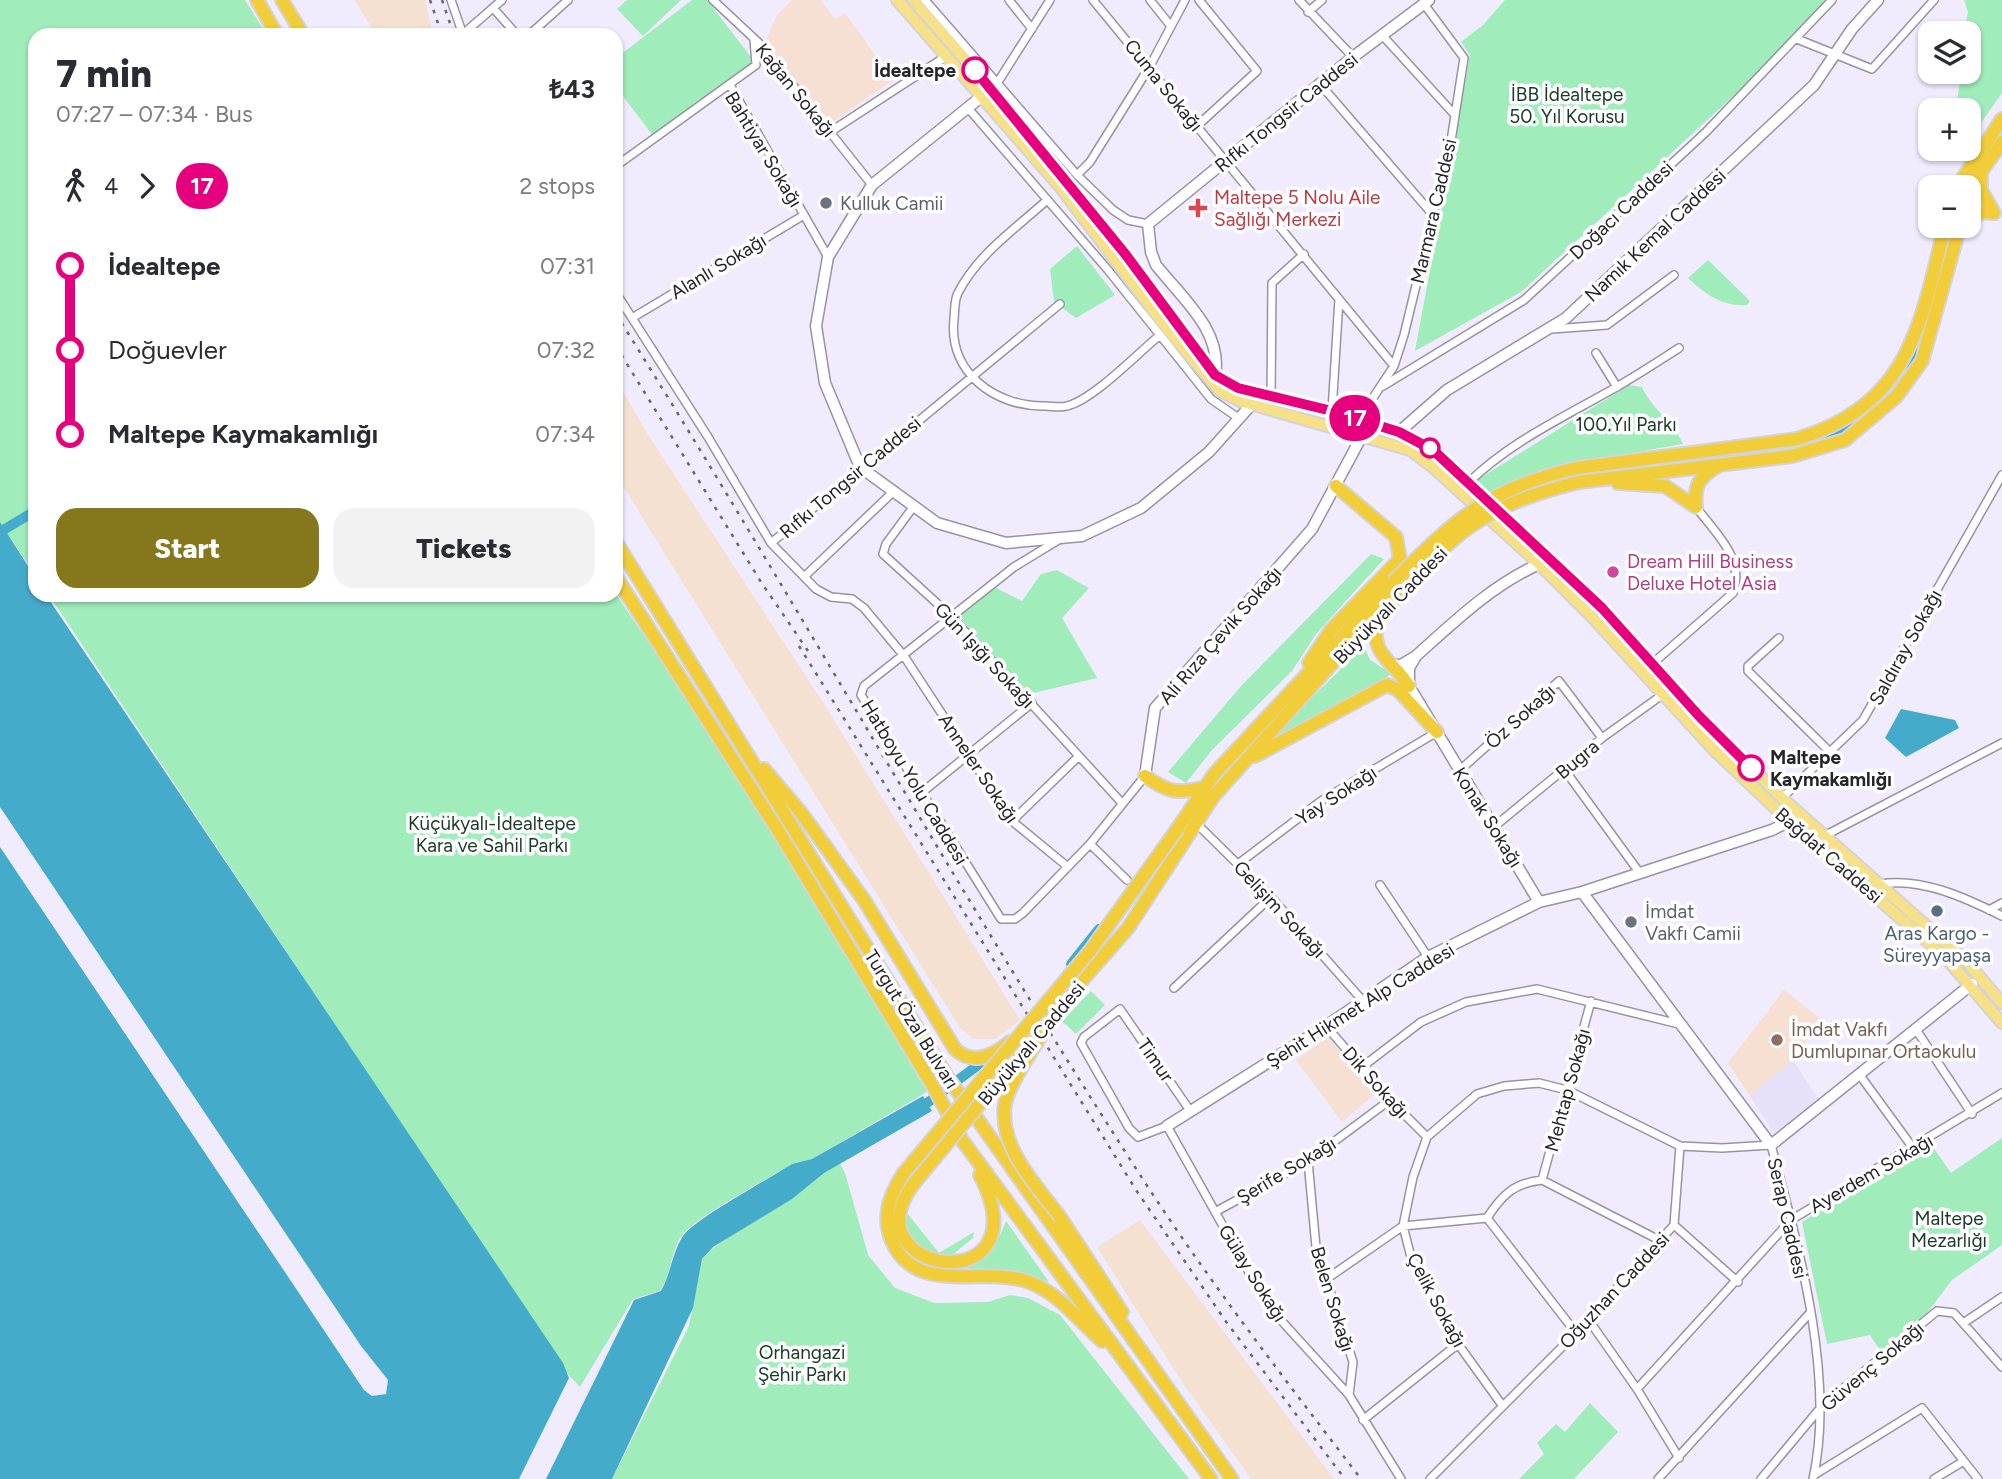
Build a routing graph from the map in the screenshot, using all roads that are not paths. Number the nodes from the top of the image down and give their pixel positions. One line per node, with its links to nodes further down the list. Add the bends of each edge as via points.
1 (257, 0): 25 (highway)
2 (282, 0): 26 (highway)
3 (451, 0): 27 (street)
4 (502, 0): 22 (street)
5 (568, 0): 30 (street)
6 (713, 0): 33 (street, Kağan Sokağı)
7 (897, 0): 36 (main road, Bağdat Caddesi)
8 (913, 0): 41 (main road, Bağdat Caddesi)
9 (925, 0): 41 (street)
10 (1009, 0): 31 (street)
11 (1050, 0): 31 (street)
12 (1093, 0): 38 (street, Cuma Sokağı)
13 (1150, 0): 24 (street)
14 (1185, 0): 24 (street)
15 (1199, 0): 46 (street, via 1257,71)
16 (1299, 0): 23 (street)
17 (1322, 0): 23 (street)
18 (1832, 0): 34 (street, Doğacı Caddesi)
19 (1878, 0): 35 (street, Namık Kemal Caddesi)
20 (1934, 0): 35 (street, via 1872,69)
21 (1426, 1): 32 (street, Rıfkı Tongsir Caddesi); 44 (street, Marmara Caddesi, via 1464,58)
22 (495, 9): 28 (street); 29 (street)
23 (1308, 12): 37 (street)
24 (1170, 25): 38 (street)
25 (273, 28)
26 (299, 28)
27 (461, 28)
28 (472, 28)
29 (511, 28)
30 (537, 28)
31 (1032, 29): 41 (street)
32 (1381, 35): 37 (street, Rıfkı Tongsir Caddesi); 44 (street)
33 (754, 39): 40 (street, via 756,65); 47 (street, Kağan Sokağı)
34 (1797, 39): 35 (street); 78 (street, Doğacı Caddesi, via 1706,132 1524,300)
35 (1834, 52): 71 (street, Namık Kemal Caddesi, via 1814,85 1566,318)
36 (945, 57): 42 (main road, Bağdat Caddesi); 47 (street)
37 (1353, 57): 39 (street, Rıfkı Tongsir Caddesi)
38 (1150, 66): 46 (street, Cuma Sokağı); 52 (street, via 1090,162)
39 (1320, 84): 50 (street, Rıfkı Tongsir Caddesi); 59 (street)
40 (730, 85): 49 (street, Bahtiyar Sokağı); 58 (street, Bahtiyar Sokağı)
41 (995, 86): 42 (street); 52 (street); 76 (main road, Bağdat Caddesi)
42 (981, 97): 43 (street); 81 (main road, Bağdat Caddesi, via 1060,188 1220,391)
43 (967, 107): 55 (street); 56 (street)
44 (1453, 113): 59 (street, Marmara Caddesi)
45 (2002, 119): 53 (highway)
46 (1197, 126): 50 (street, Cuma Sokağı)
47 (830, 132): 55 (street, Kağan Sokağı)
48 (2002, 142): 51 (highway)
49 (623, 158)
50 (1225, 163): 61 (street, Rıfkı Tongsir Caddesi); 64 (street, Cuma Sokağı)
51 (1981, 172): 54 (highway); 60 (highway, via 1981,190)
52 (1077, 175): 61 (street, via 1113,210 1128,220)
53 (1965, 175)
54 (1980, 175)
55 (872, 185): 65 (street)
56 (1046, 201): 72 (street); 77 (street, via 979,261 957,295 953,332 959,358)
57 (1981, 213): 60 (highway)
58 (803, 215): 65 (street, Bahtiyar Sokağı); 70 (street, Alanlı Sokağı)
59 (1433, 215): 75 (street, Marmara Caddesi)
60 (1998, 215)
61 (1148, 223): 76 (street, via 1156,265 1215,343)
62 (1942, 238): 109 (highway, Büyükyalı Caddesi, bridge, via 1918,328 1894,375 1864,408 1829,429 1797,439 1577,468 1527,482 1477,505 1434,540)
63 (1957, 238): 87 (highway, Büyükyalı Caddesi, via 1922,361 1881,413 1845,440 1824,448)
64 (1304, 254): 67 (street, Cuma Sokağı); 80 (street, via 1272,283)
65 (828, 257): 88 (street, via 816,327 825,383)
66 (1674, 275): 71 (street, via 1608,326)
67 (1339, 298): 75 (street, Cuma Sokağı); 82 (street)
68 (623, 304): 70 (street)
69 (1060, 304): 77 (street, Rıfkı Tongsir Caddesi)
70 (632, 318): 97 (street)
71 (1548, 329): 85 (street, Namık Kemal Caddesi, via 1447,390)
72 (1160, 335): 77 (street, via 1095,390 1067,406 1034,407 994,397); 83 (street, via 1211,399)
73 (1679, 348): 79 (street)
74 (1596, 353): 79 (street)
75 (1394, 366): 78 (street, Marmara Caddesi)
76 (1215, 375): 80 (main road, Bağdat Caddesi)
77 (971, 377): 88 (street, Rıfkı Tongsir Caddesi)
78 (1383, 386): 84 (street, Marmara Caddesi)
79 (1617, 387): 91 (street, via 1540,428)
80 (1271, 398): 82 (main road, Bağdat Caddesi)
81 (1252, 404): 83 (street); 86 (main road, Bağdat Caddesi)
82 (1332, 411): 84 (main road, Bağdat Caddesi)
83 (1237, 417): 96 (street, via 1209,452 1141,508 1082,536)
84 (1359, 419): 85 (main road, Bağdat Caddesi)
85 (1399, 432): 91 (main road, Bağdat Caddesi, via 1433,450)
86 (1363, 434): 92 (street, Ali Rıza Çevik Sokağı); 99 (main road, Bağdat Caddesi, via 1410,450)
87 (1725, 463): 90 (highway, Büyükyalı Caddesi); 95 (highway, via 1699,480)
88 (860, 467): 93 (street); 97 (street, Rıfkı Tongsir Caddesi)
89 (2002, 475): 117 (street, Saldıray Sokağı, via 1863,720)
90 (1579, 482): 95 (highway, via 1665,486); 103 (highway, Büyükyalı Caddesi, bridge, via 1477,521 1448,544)
91 (1468, 483): 107 (main road, Bağdat Caddesi, via 1602,608)
92 (1336, 486): 109 (highway, via 1396,537 1400,559 1331,630); 123 (street, Ali Rıza Çevik Sokağı, via 1312,529 1155,708)
93 (893, 492): 94 (street); 100 (street)
94 (914, 506): 96 (street, via 937,523 1006,542); 102 (street, Gün Işığı Sokağı, via 883,554)
95 (1696, 507): 107 (street, via 1733,556 1737,582 1733,593)
96 (1064, 537): 102 (street, via 1014,567)
97 (771, 543): 100 (street, Anneler Sokağı)
98 (623, 553): 114 (highway, Turgut Özal Bulvarı)
99 (1539, 564): 106 (street, via 1474,604); 111 (main road, Bağdat Caddesi)
100 (804, 576): 105 (street, Anneler Sokağı, via 831,597 852,599 864,608)
101 (623, 588): 170 (highway, Turgut Özal Bulvarı, via 779,832)
102 (951, 616): 105 (street); 112 (street, Gün Işığı Sokağı)
103 (1376, 619): 108 (highway, via 1374,643); 120 (highway, Büyükyalı Caddesi)
104 (1779, 638): 117 (street, via 1748,671)
105 (904, 656): 118 (street, Anneler Sokağı); 125 (street, Hatboyu Yolu Caddesi, via 864,686 861,695)
106 (1416, 656): 108 (street); 110 (street, via 1409,668)
107 (1652, 664): 126 (main road, Bağdat Caddesi)
108 (1392, 665): 110 (highway)
109 (1301, 679): 124 (highway, Büyükyalı Caddesi)
110 (1409, 686): 113 (street, Konak Sokağı)
111 (1662, 695): 115 (street, Bugra); 131 (main road, Bağdat Caddesi)
112 (1031, 704): 118 (street); 119 (street, Gün Işığı Sokağı)
113 (1437, 732): 120 (highway, via 1398,690 1387,685); 122 (street, Konak Sokağı); 136 (street, Yay Sokağı, via 1321,801)
114 (734, 734): 159 (highway, via 802,814 864,900 961,1055 987,1056); 192 (highway, Turgut Özal Bulvarı, via 946,1075)
115 (1602, 738): 121 (street, Bugra); 122 (street, Öz Sokağı, via 1559,681)
116 (2002, 743): 134 (street)
117 (1829, 752): 126 (street, Saldıray Sokağı)
118 (969, 756): 125 (street); 130 (street, Anneler Sokağı)
119 (1079, 756): 127 (street, Gün Işığı Sokağı); 130 (street)
120 (1245, 761): 129 (highway, Büyükyalı Caddesi)
121 (1564, 769): 132 (street, Bugra); 138 (street)
122 (1460, 771): 132 (street, Konak Sokağı)
123 (1145, 776): 124 (highway, via 1165,790); 127 (street)
124 (1202, 789): 133 (highway, Büyükyalı Caddesi)
125 (920, 794): 137 (street, Hatboyu Yolu Caddesi, via 1001,919 1016,919)
126 (1782, 798): 128 (main road, Bağdat Caddesi)
127 (1121, 802): 135 (street)
128 (1800, 815): 131 (street, Şehit Hikmet Alp Caddesi); 134 (main road, Bağdat Caddesi)
129 (1198, 818): 133 (highway, Büyükyalı Caddesi); 136 (street, Gelişim Sokağı, via 1200,827)
130 (1012, 821): 137 (street, Anneler Sokağı)
131 (1790, 822): 138 (street, Şehit Hikmet Alp Caddesi); 149 (main road, Bağdat Caddesi)
132 (1495, 826): 144 (street, Konak Sokağı)
133 (1182, 832): 154 (highway, Büyükyalı Caddesi, via 1128,928); 159 (highway, Büyükyalı Caddesi, bridge)
134 (1826, 835): 140 (main road, Bağdat Caddesi)
135 (1090, 844): 137 (street); 139 (street)
136 (1238, 864): 143 (street, Gelişim Sokağı)
137 (1068, 867)
138 (1639, 872): 142 (street, Şehit Hikmet Alp Caddesi)
139 (1127, 880)
140 (1881, 884): 146 (street, via 1901,880); 153 (main road, Bağdat Caddesi, via 1968,963)
141 (1380, 885): 148 (street)
142 (1582, 892): 144 (street, Şehit Hikmet Alp Caddesi); 156 (street, Serap Caddesi)
143 (1270, 897): 150 (street); 151 (street, Gelişim Sokağı)
144 (1539, 902): 148 (street, Şehit Hikmet Alp Caddesi)
145 (2002, 903): 146 (street)
146 (1989, 910): 147 (street)
147 (2002, 916)
148 (1428, 957): 151 (street, Şehit Hikmet Alp Caddesi)
149 (1972, 984): 155 (main road, Bağdat Caddesi); 158 (street)
150 (1174, 988)
151 (1363, 1000): 157 (street, Şehit Hikmet Alp Caddesi)
152 (1591, 1000): 156 (street); 160 (street, via 1537,989 1466,1002 1421,1022); 162 (street, Mehtap Sokağı)
153 (2002, 1003)
154 (1056, 1010): 170 (highway, Büyükyalı Caddesi, bridge, via 905,1195 900,1211 902,1233 913,1250 930,1261 967,1261 981,1251 994,1228 993,1208); 192 (highway, bridge, via 1005,1103 1009,1142 1110,1292)
155 (2002, 1023)
156 (1684, 1025): 171 (street, Serap Caddesi)
157 (1326, 1026): 160 (street, Dik Sokağı); 165 (street, Şehit Hikmet Alp Caddesi)
158 (1915, 1028): 161 (street); 166 (street)
159 (1018, 1035): 190 (highway, Büyükyalı Caddesi, bridge, via 903,1174 890,1198 887,1223 895,1247 918,1269 940,1276 1028,1281 1055,1296)
160 (1362, 1067): 164 (street, Dik Sokağı)
161 (1858, 1074): 171 (street); 173 (street)
162 (1567, 1090): 169 (street, via 1539,1083 1477,1094); 172 (street); 175 (street, Mehtap Sokağı)
163 (2002, 1093): 166 (street, Ayerdem Sokağı)
164 (1390, 1100): 169 (street, Dik Sokağı); 174 (street, Şerife Sokağı)
165 (1191, 1112): 167 (street, Şehit Hikmet Alp Caddesi); 168 (street, Timur, via 1120,1009 1081,1042)
166 (1972, 1114): 173 (street, Ayerdem Sokağı)
167 (1167, 1126): 168 (street, Şehit Hikmet Alp Caddesi, via 1138,1138); 176 (street, Gülay Sokağı)
168 (1129, 1128)
169 (1427, 1137): 179 (street, Çelik Sokağı)
170 (962, 1140): 190 (highway, Turgut Özal Bulvarı)
171 (1771, 1144): 172 (street, via 1722,1149); 178 (street, Serap Caddesi)
172 (1680, 1146): 180 (street, Oğuzhan Caddesi)
173 (1913, 1148): 178 (street, Ayerdem Sokağı)
174 (1308, 1161): 176 (street, Şerife Sokağı); 182 (street, Belen Sokağı, via 1316,1247)
175 (1542, 1180): 177 (street, via 1512,1187); 181 (street)
176 (1215, 1212): 194 (street, Gülay Sokağı, via 1278,1317)
177 (1487, 1218): 179 (street); 188 (street)
178 (1791, 1220): 183 (street, Ayerdem Sokağı); 185 (street, Serap Caddesi)
179 (1403, 1226): 182 (street); 189 (street, Çelik Sokağı, via 1412,1257)
180 (1674, 1226): 181 (street, Oğuzhan Caddesi); 183 (street)
181 (1661, 1241): 186 (street, Oğuzhan Caddesi)
182 (1325, 1280): 194 (street, Belen Sokağı, via 1353,1362)
183 (1738, 1282): 193 (street, Ayerdem Sokağı)
184 (2002, 1297): 187 (street)
185 (1809, 1314): 196 (street, Serap Caddesi); 198 (street)
186 (1588, 1319): 188 (street, Oğuzhan Caddesi); 193 (street)
187 (1965, 1322): 191 (street); 196 (street, Güvenç Sokağı, via 1954,1313 1937,1311)
188 (1576, 1333): 195 (street, Oğuzhan Caddesi)
189 (1458, 1344): 195 (street, Çelik Sokağı); 197 (street)
190 (1118, 1355): 201 (highway, Turgut Özal Bulvarı)
191 (2002, 1367)
192 (1162, 1382): 202 (highway, Turgut Özal Bulvarı)
193 (1637, 1389): 198 (street)
194 (1349, 1395): 197 (street, Gülay Sokağı)
195 (1502, 1405): 204 (street, Oğuzhan Caddesi)
196 (1822, 1406): 200 (street, Serap Caddesi); 206 (street, Güvenç Sokağı)
197 (1363, 1420): 203 (street, Gülay Sokağı)
198 (1679, 1458): 205 (street)
199 (1964, 1461): 200 (street, via 1922,1408); 207 (street); 208 (street)
200 (1813, 1477)
201 (1211, 1479)
202 (1232, 1479)
203 (1401, 1479)
204 (1430, 1479)
205 (1658, 1479)
206 (1762, 1479)
207 (1934, 1479)
208 (1978, 1479)

